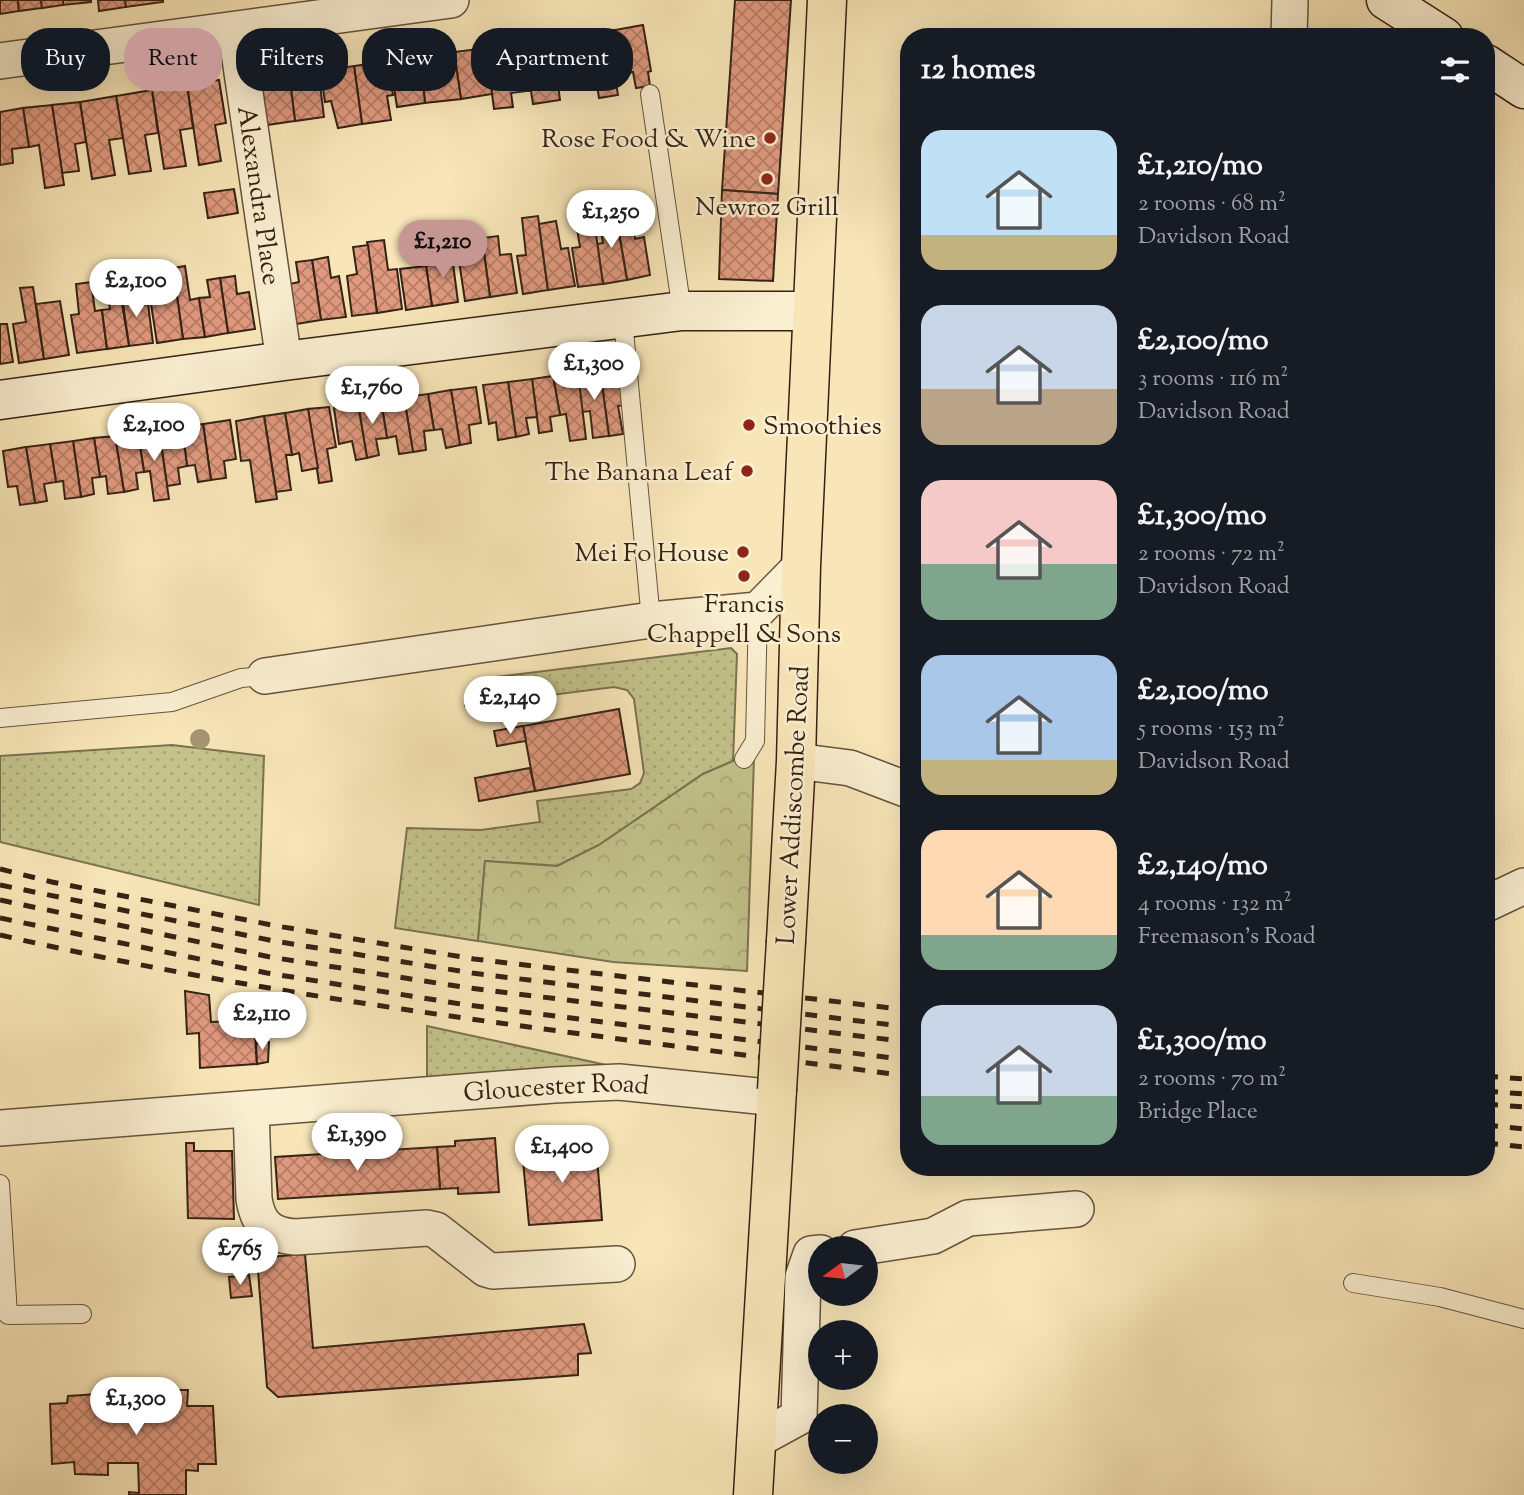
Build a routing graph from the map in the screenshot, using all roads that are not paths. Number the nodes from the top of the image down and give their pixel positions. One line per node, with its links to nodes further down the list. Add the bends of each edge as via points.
1 (451, 0): 5 (street)
2 (827, 0): 15 (main road, Lower Addiscombe Road)
3 (1290, 0): 6 (street)
4 (1386, 0): 7 (street)
5 (257, 28)
6 (1289, 28)
7 (1430, 28)
8 (236, 31): 9 (street)
9 (0, 61)
10 (1495, 70): 11 (street)
11 (1524, 89)
12 (245, 91): 17 (street, Alexandra Place)
13 (650, 94): 14 (lane)
14 (682, 311): 15 (street); 16 (street)
15 (812, 312): 19 (main road, Lower Addiscombe Road)
16 (623, 320): 17 (street); 21 (lane)
17 (284, 361): 18 (street)
18 (0, 400)
19 (801, 566): 20 (street); 25 (main road, Lower Addiscombe Road)
20 (758, 610): 21 (street); 24 (lane, via 755,741)
21 (651, 620): 22 (street)
22 (265, 676): 23 (lane, via 241,678 172,702)
23 (0, 718)
24 (744, 760)
25 (796, 761): 26 (street, via 850,768); 29 (main road, Lower Addiscombe Road, bridge)
26 (900, 787)
27 (1524, 886): 28 (street)
28 (1495, 900)
29 (777, 1094): 30 (street, Gloucester Road, via 619,1082); 40 (main road, Lower Addiscombe Road)
30 (251, 1109): 31 (street, Gloucester Road); 36 (street, via 255,1206 262,1225 270,1231 295,1237 428,1228 493,1271)
31 (0, 1128)
32 (0, 1184): 38 (lane, via 8,1315)
33 (1076, 1209): 34 (street, via 968,1218 933,1236)
34 (878, 1244)
35 (808, 1263): 40 (street, via 803,1277 799,1417)
36 (617, 1264)
37 (1353, 1283): 39 (lane, via 1440,1297)
38 (82, 1314)
39 (1524, 1319)
40 (755, 1441): 41 (main road, Lower Addiscombe Road)
41 (753, 1495)

